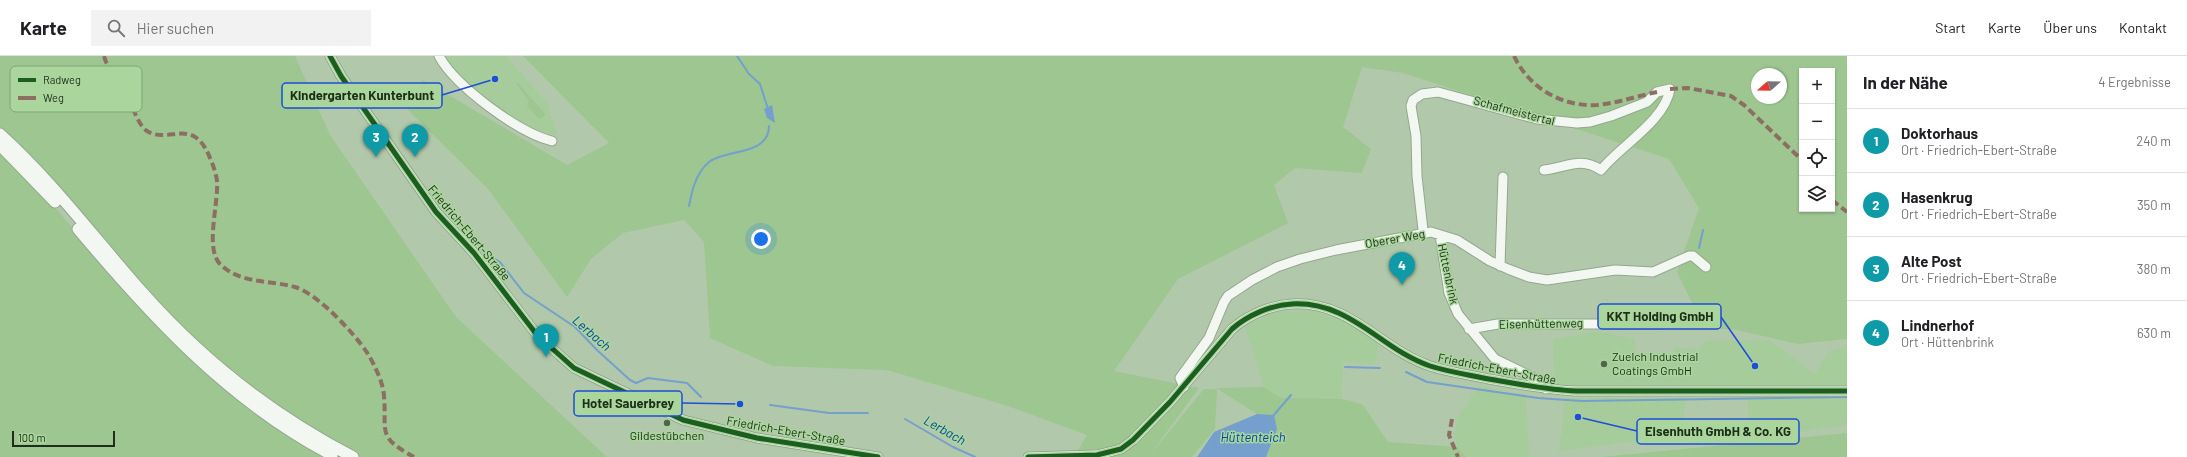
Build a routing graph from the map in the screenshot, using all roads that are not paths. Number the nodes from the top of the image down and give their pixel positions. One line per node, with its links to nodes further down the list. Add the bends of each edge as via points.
1 (330, 56): 19 (street, Friedrich-Ebert-Straße, via 341,76 436,212 478,259 531,328 574,368 683,420 757,438)
2 (439, 56): 4 (street, via 471,93 541,139)
3 (0, 134): 18 (main road, via 54,188 162,314 204,354 245,389 287,419)
4 (552, 141)
5 (0, 145): 17 (main road, via 48,193 156,319 199,361 265,414)
6 (1544, 170): 8 (street, Schafmeistertal, via 1574,162 1594,165 1601,170 1664,106 1670,89 1658,92 1647,102 1611,116 1577,124 1536,119 1438,92 1422,94 1413,100 1410,108 1416,132 1417,176)
7 (1503, 177): 10 (street)
8 (1424, 230)
9 (1440, 235): 10 (street, Oberer Weg, via 1457,240); 13 (street, Hüttenbrink, via 1444,269 1452,301); 14 (street, Oberer Weg, via 1424,232 1312,256 1281,265 1249,282 1226,299 1209,338 1180,378)
10 (1500, 266): 11 (street, Oberer Weg, via 1525,276 1547,280 1609,271 1653,272 1689,256 1693,256)
11 (1706, 267)
12 (1660, 324): 13 (street, Eisenhüttenweg, via 1498,324)
13 (1469, 329): 15 (street, Hüttenbrink, via 1498,361 1534,378)
14 (1184, 386): 15 (street, Friedrich-Ebert-Straße, via 1221,341 1243,320 1283,304 1299,304 1314,305 1342,314 1411,358 1431,366); 20 (street, Friedrich-Ebert-Straße, via 1134,440 1121,448 1098,455)
15 (1546, 389): 16 (street, Friedrich-Ebert-Straße, via 1661,392)
16 (1847, 391)
17 (336, 457)
18 (353, 457)
19 (878, 457)
20 (1028, 457)

